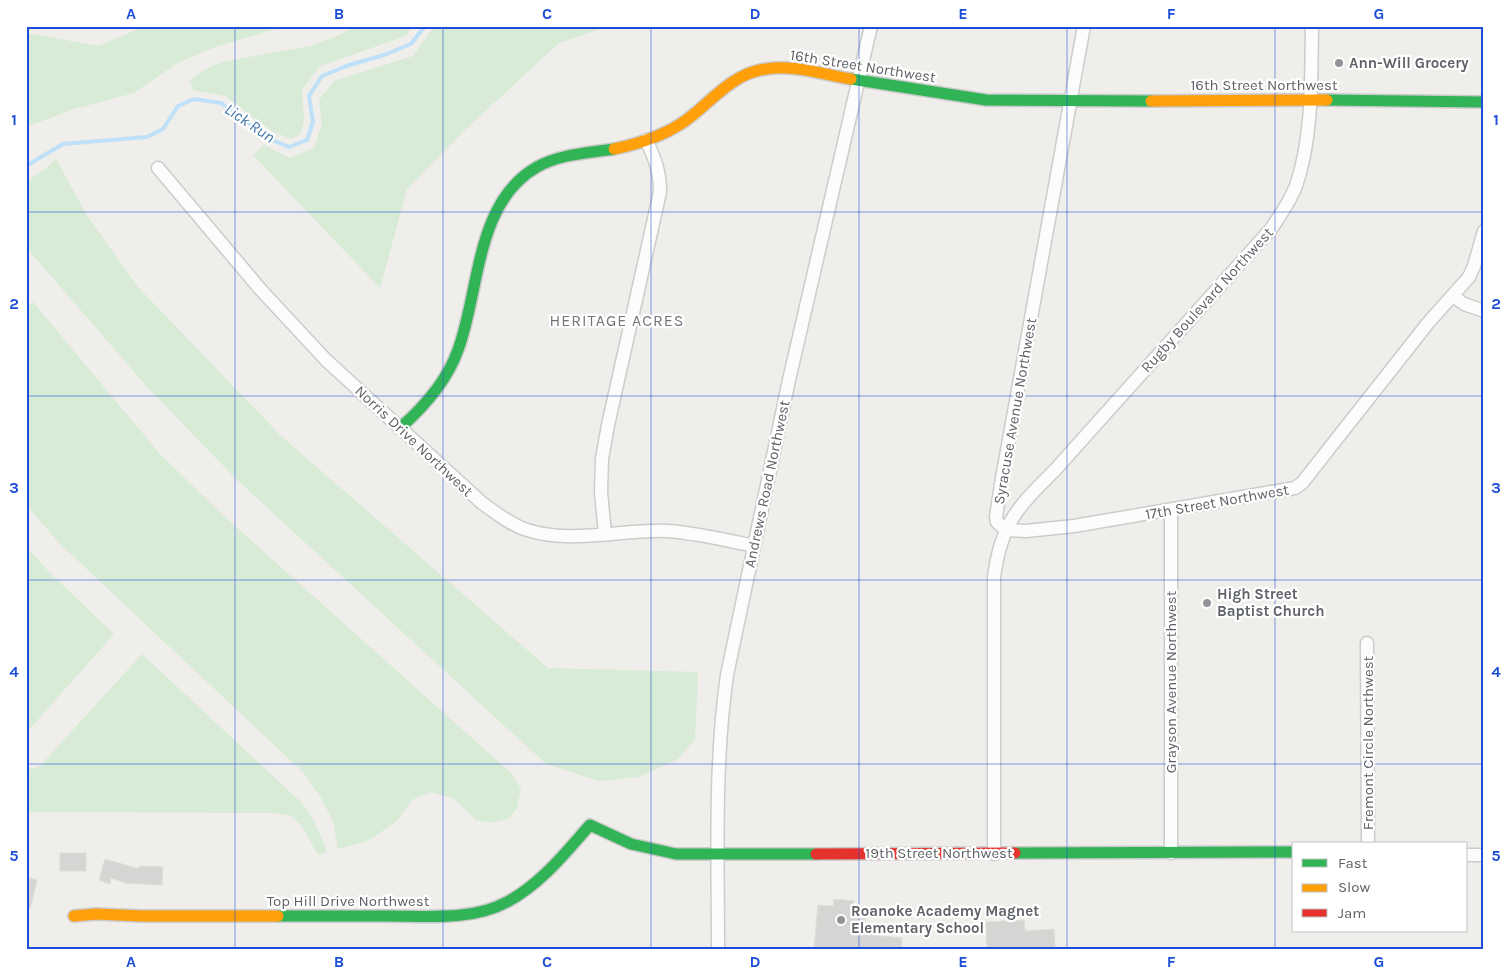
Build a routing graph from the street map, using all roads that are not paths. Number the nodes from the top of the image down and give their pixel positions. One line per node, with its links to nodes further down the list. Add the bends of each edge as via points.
1 (871, 26): 4 (street, Andrews Road Northwest)
2 (1084, 26): 5 (street, Syracuse Avenue Northwest)
3 (1312, 26): 6 (street, Rugby Boulevard Northwest)
4 (859, 80): 5 (street, 16th Street Northwest, via 986,100); 8 (street, 16th Street Northwest, via 784,67 751,72 685,121); 17 (street, Andrews Road Northwest)
5 (1070, 100): 6 (street, 16th Street Northwest); 15 (street, Syracuse Avenue Northwest, via 1000,488 996,517 1001,528)
6 (1310, 100): 7 (street, 16th Street Northwest); 15 (street, Rugby Boulevard Northwest, via 1304,159 1284,211 1025,500)
7 (1484, 102)
8 (646, 140): 13 (street, 16th Street Northwest, via 562,156 527,173 513,186 496,211 488,233 458,350 436,391); 16 (street, via 657,164 660,192 602,459)
9 (158, 168): 13 (street, Norris Drive Northwest, via 326,360)
10 (1484, 232): 11 (street, via 1469,277)
11 (1453, 296): 12 (street); 14 (street, 17th Street Northwest, via 1428,323 1302,484 1295,488)
12 (1484, 311)
13 (400, 428): 16 (street, Norris Drive Northwest, via 506,521 543,535)
14 (1171, 510): 15 (street, 17th Street Northwest, via 1047,530); 22 (street, Grayson Avenue Northwest)
15 (1006, 530): 24 (street, via 994,577)
16 (605, 534): 17 (street, Norris Drive Northwest, via 669,531)
17 (754, 546): 23 (street, Andrews Road Northwest, via 722,712)
18 (1367, 643): 20 (street, Fremont Circle Northwest)
19 (590, 824): 23 (street, 19th Street Northwest, via 627,844 651,850 676,854); 27 (street, Top Hill Drive Northwest, via 525,890 505,904 475,913 441,916)
20 (1368, 842)
21 (1292, 852): 22 (street, 19th Street Northwest)
22 (1171, 853): 24 (street, 19th Street Northwest)
23 (718, 854): 24 (street, 19th Street Northwest); 28 (street, Andrews Road Northwest)
24 (994, 854)
25 (1468, 855): 26 (street)
26 (1484, 855)
27 (74, 916)
28 (718, 949)

